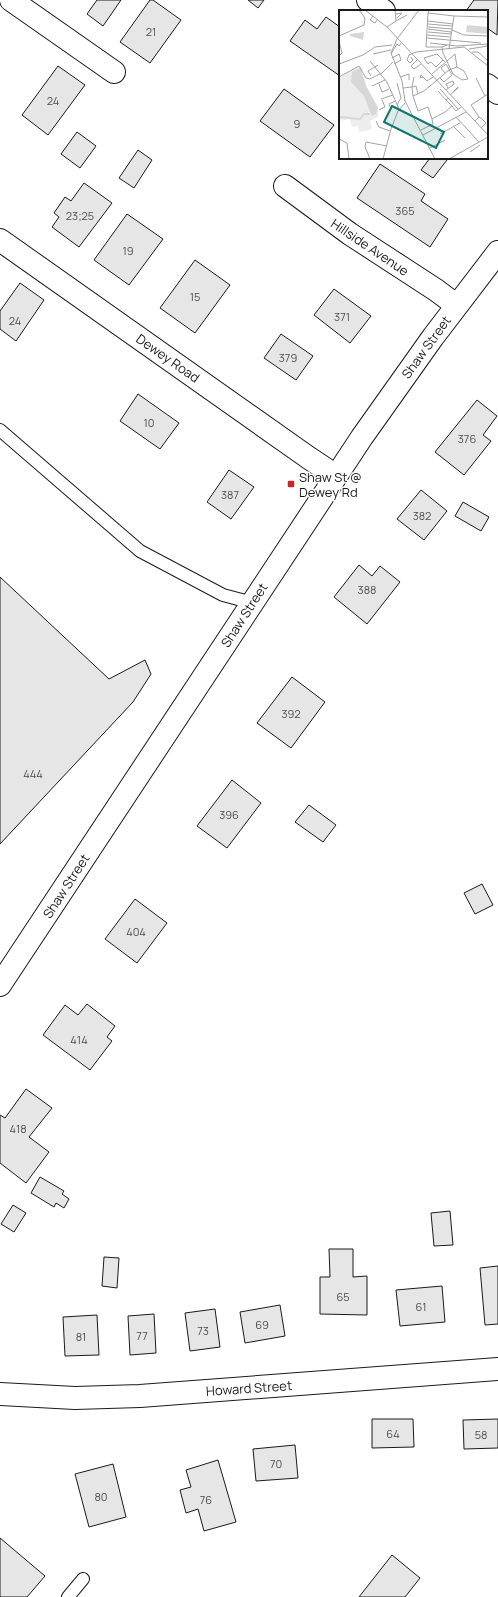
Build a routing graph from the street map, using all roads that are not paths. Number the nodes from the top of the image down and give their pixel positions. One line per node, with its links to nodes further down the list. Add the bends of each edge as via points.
1 (11, 0): 4 (street)
2 (368, 0): 3 (street)
3 (383, 10)
4 (114, 72)
5 (488, 86): 6 (street)
6 (498, 93)
7 (285, 186): 10 (street, Hillside Avenue, via 350,234)
8 (0, 240): 12 (street, Dewey Road)
9 (498, 252): 10 (street, Shaw Street)
10 (456, 305): 12 (street, Shaw Street)
11 (0, 430): 13 (lane, via 140,551 223,595)
12 (336, 476): 13 (street, Shaw Street)
13 (253, 603): 14 (street, Shaw Street)
14 (0, 985)
15 (498, 1369): 16 (street, Howard Street, via 140,1396 75,1398)
16 (0, 1394)
17 (83, 1579): 18 (lane)
18 (68, 1597)

